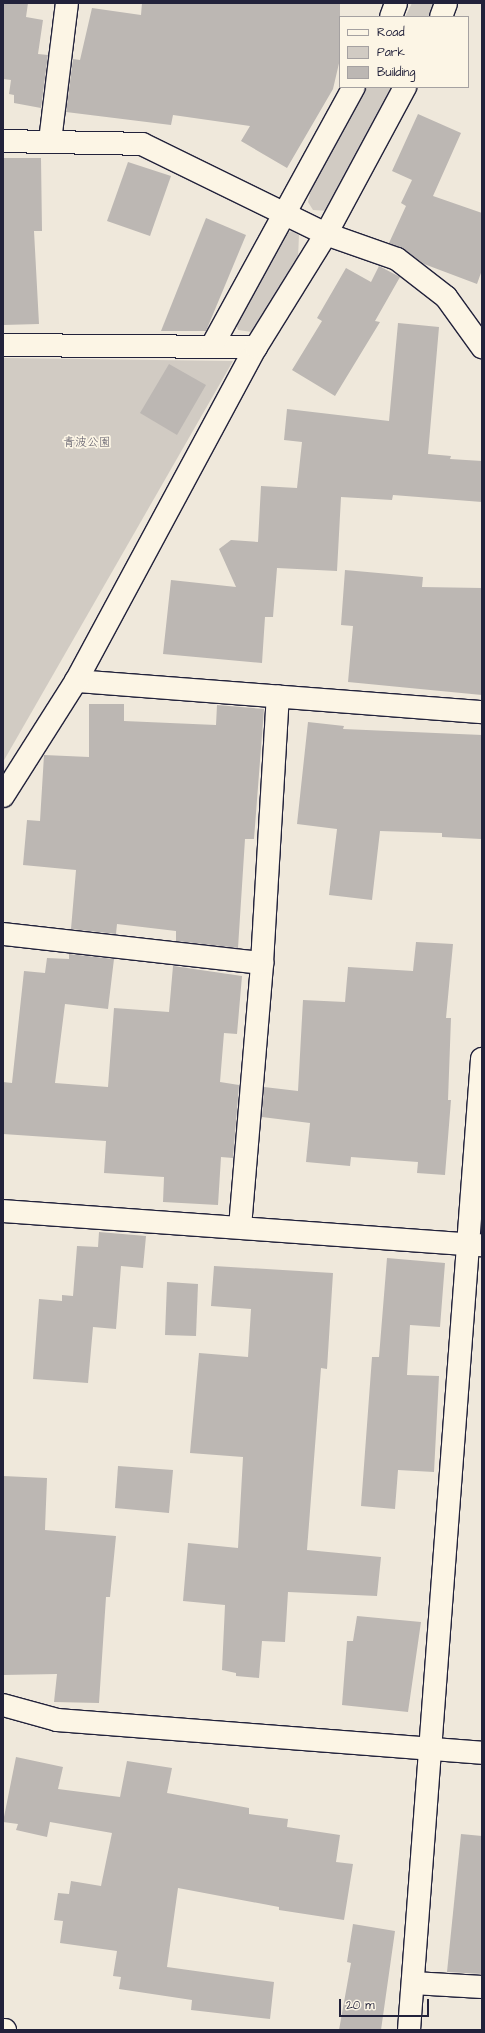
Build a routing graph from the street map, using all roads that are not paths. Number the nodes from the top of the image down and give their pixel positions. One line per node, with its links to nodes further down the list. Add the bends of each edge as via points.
1 (67, 3): 9 (street)
2 (396, 3): 4 (street)
3 (446, 3): 5 (street)
4 (391, 16)
5 (441, 16)
6 (353, 88): 10 (street)
7 (403, 88): 11 (street)
8 (3, 141): 9 (street)
9 (50, 141): 10 (street, via 142,144)
10 (282, 212): 11 (street); 13 (street)
11 (326, 234): 14 (street); 15 (street, via 397,259 446,296)
12 (3, 345): 13 (street)
13 (212, 346): 14 (street)
14 (256, 347): 16 (street)
15 (482, 347)
16 (76, 680): 17 (street); 19 (street)
17 (278, 696): 18 (street); 21 (street)
18 (482, 712)
19 (3, 796)
20 (3, 934): 21 (street)
21 (262, 963): 24 (street)
22 (482, 1059): 25 (street)
23 (3, 1210): 24 (street)
24 (240, 1227): 25 (street)
25 (474, 1245): 27 (street)
26 (3, 1705): 27 (street, via 57,1720)
27 (432, 1749): 28 (street); 29 (street)
28 (482, 1752)
29 (413, 1983): 30 (street); 31 (street)
30 (482, 1988)
31 (409, 2030)

